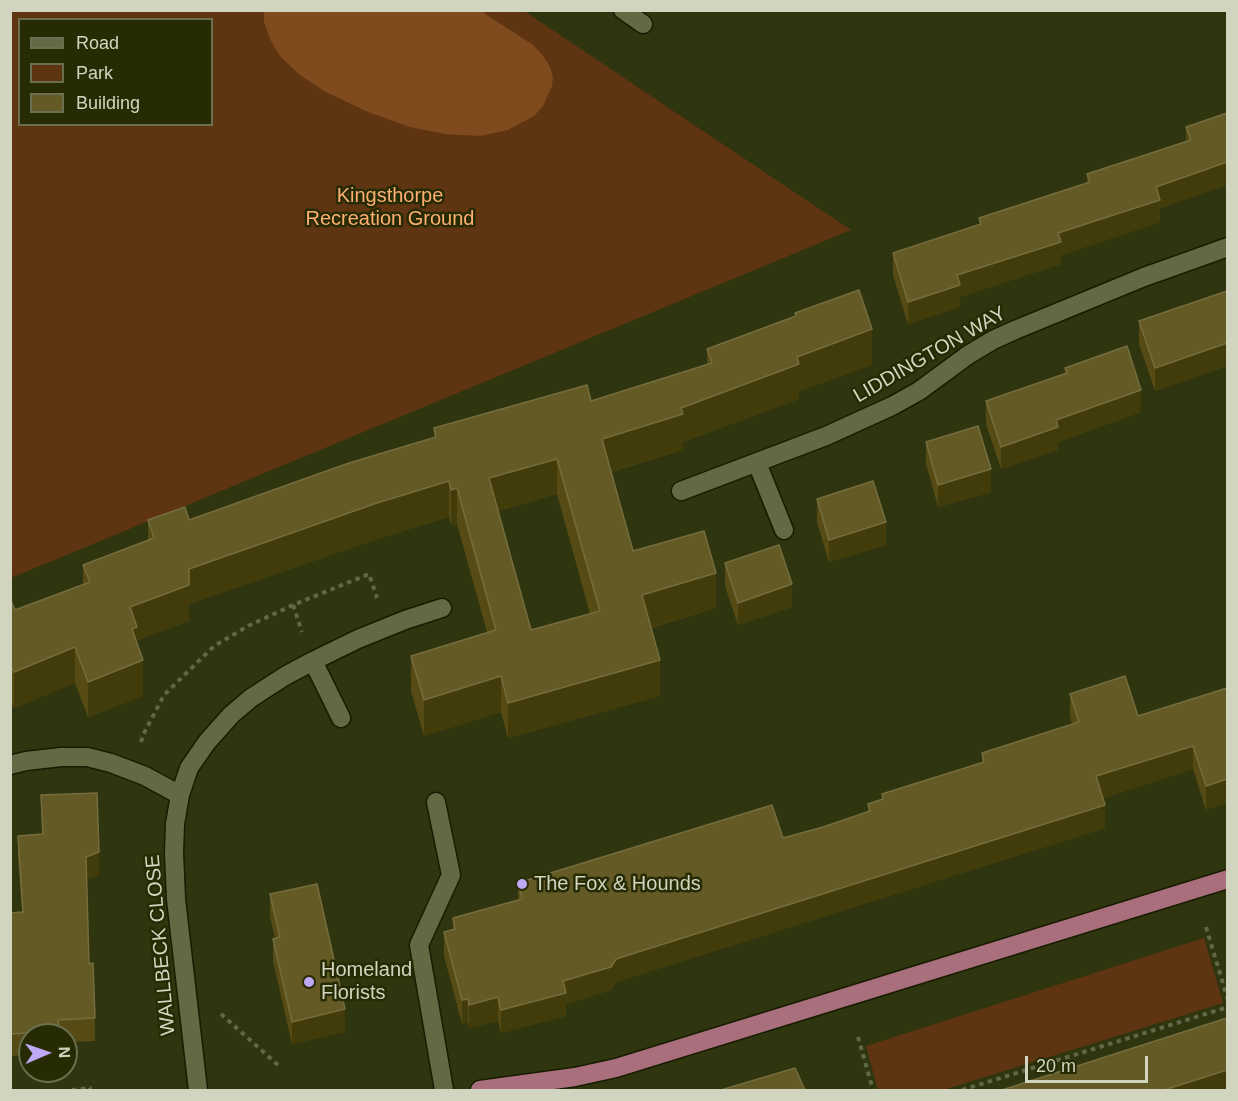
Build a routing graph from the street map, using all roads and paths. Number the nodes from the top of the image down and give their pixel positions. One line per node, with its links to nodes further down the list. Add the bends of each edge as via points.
1 (623, 10): 2 (street)
2 (643, 24)
3 (1227, 247): 4 (street, LIDDINGTON WAY, via 993,340 892,406)
4 (757, 463): 5 (street, LIDDINGTON WAY); 6 (street)
5 (681, 491)
6 (784, 530)
7 (442, 608): 8 (street, WALLBECK CLOSE)
8 (387, 627): 9 (street, WALLBECK CLOSE); 12 (path, via 369,574 241,630 214,646 164,695 143,735)
9 (313, 661): 10 (street); 13 (street, WALLBECK CLOSE, via 251,698 231,715 189,768)
10 (341, 718)
11 (10, 765): 12 (street, via 87,757)
12 (132, 770): 13 (street)
13 (180, 795): 17 (street, WALLBECK CLOSE, via 174,853)
14 (436, 802): 25 (street, via 451,875 419,945)
15 (1227, 879): 26 (highway, via 616,1068)
16 (1206, 927): 18 (path)
17 (184, 982): 21 (path); 24 (street, WALLBECK CLOSE)
18 (1227, 1000)
19 (1227, 1007): 28 (path)
20 (858, 1038): 27 (path)
21 (279, 1066)
22 (90, 1089): 23 (path)
23 (72, 1090)
24 (198, 1090)
25 (444, 1090)
26 (480, 1090)
27 (873, 1090)
28 (962, 1090)

